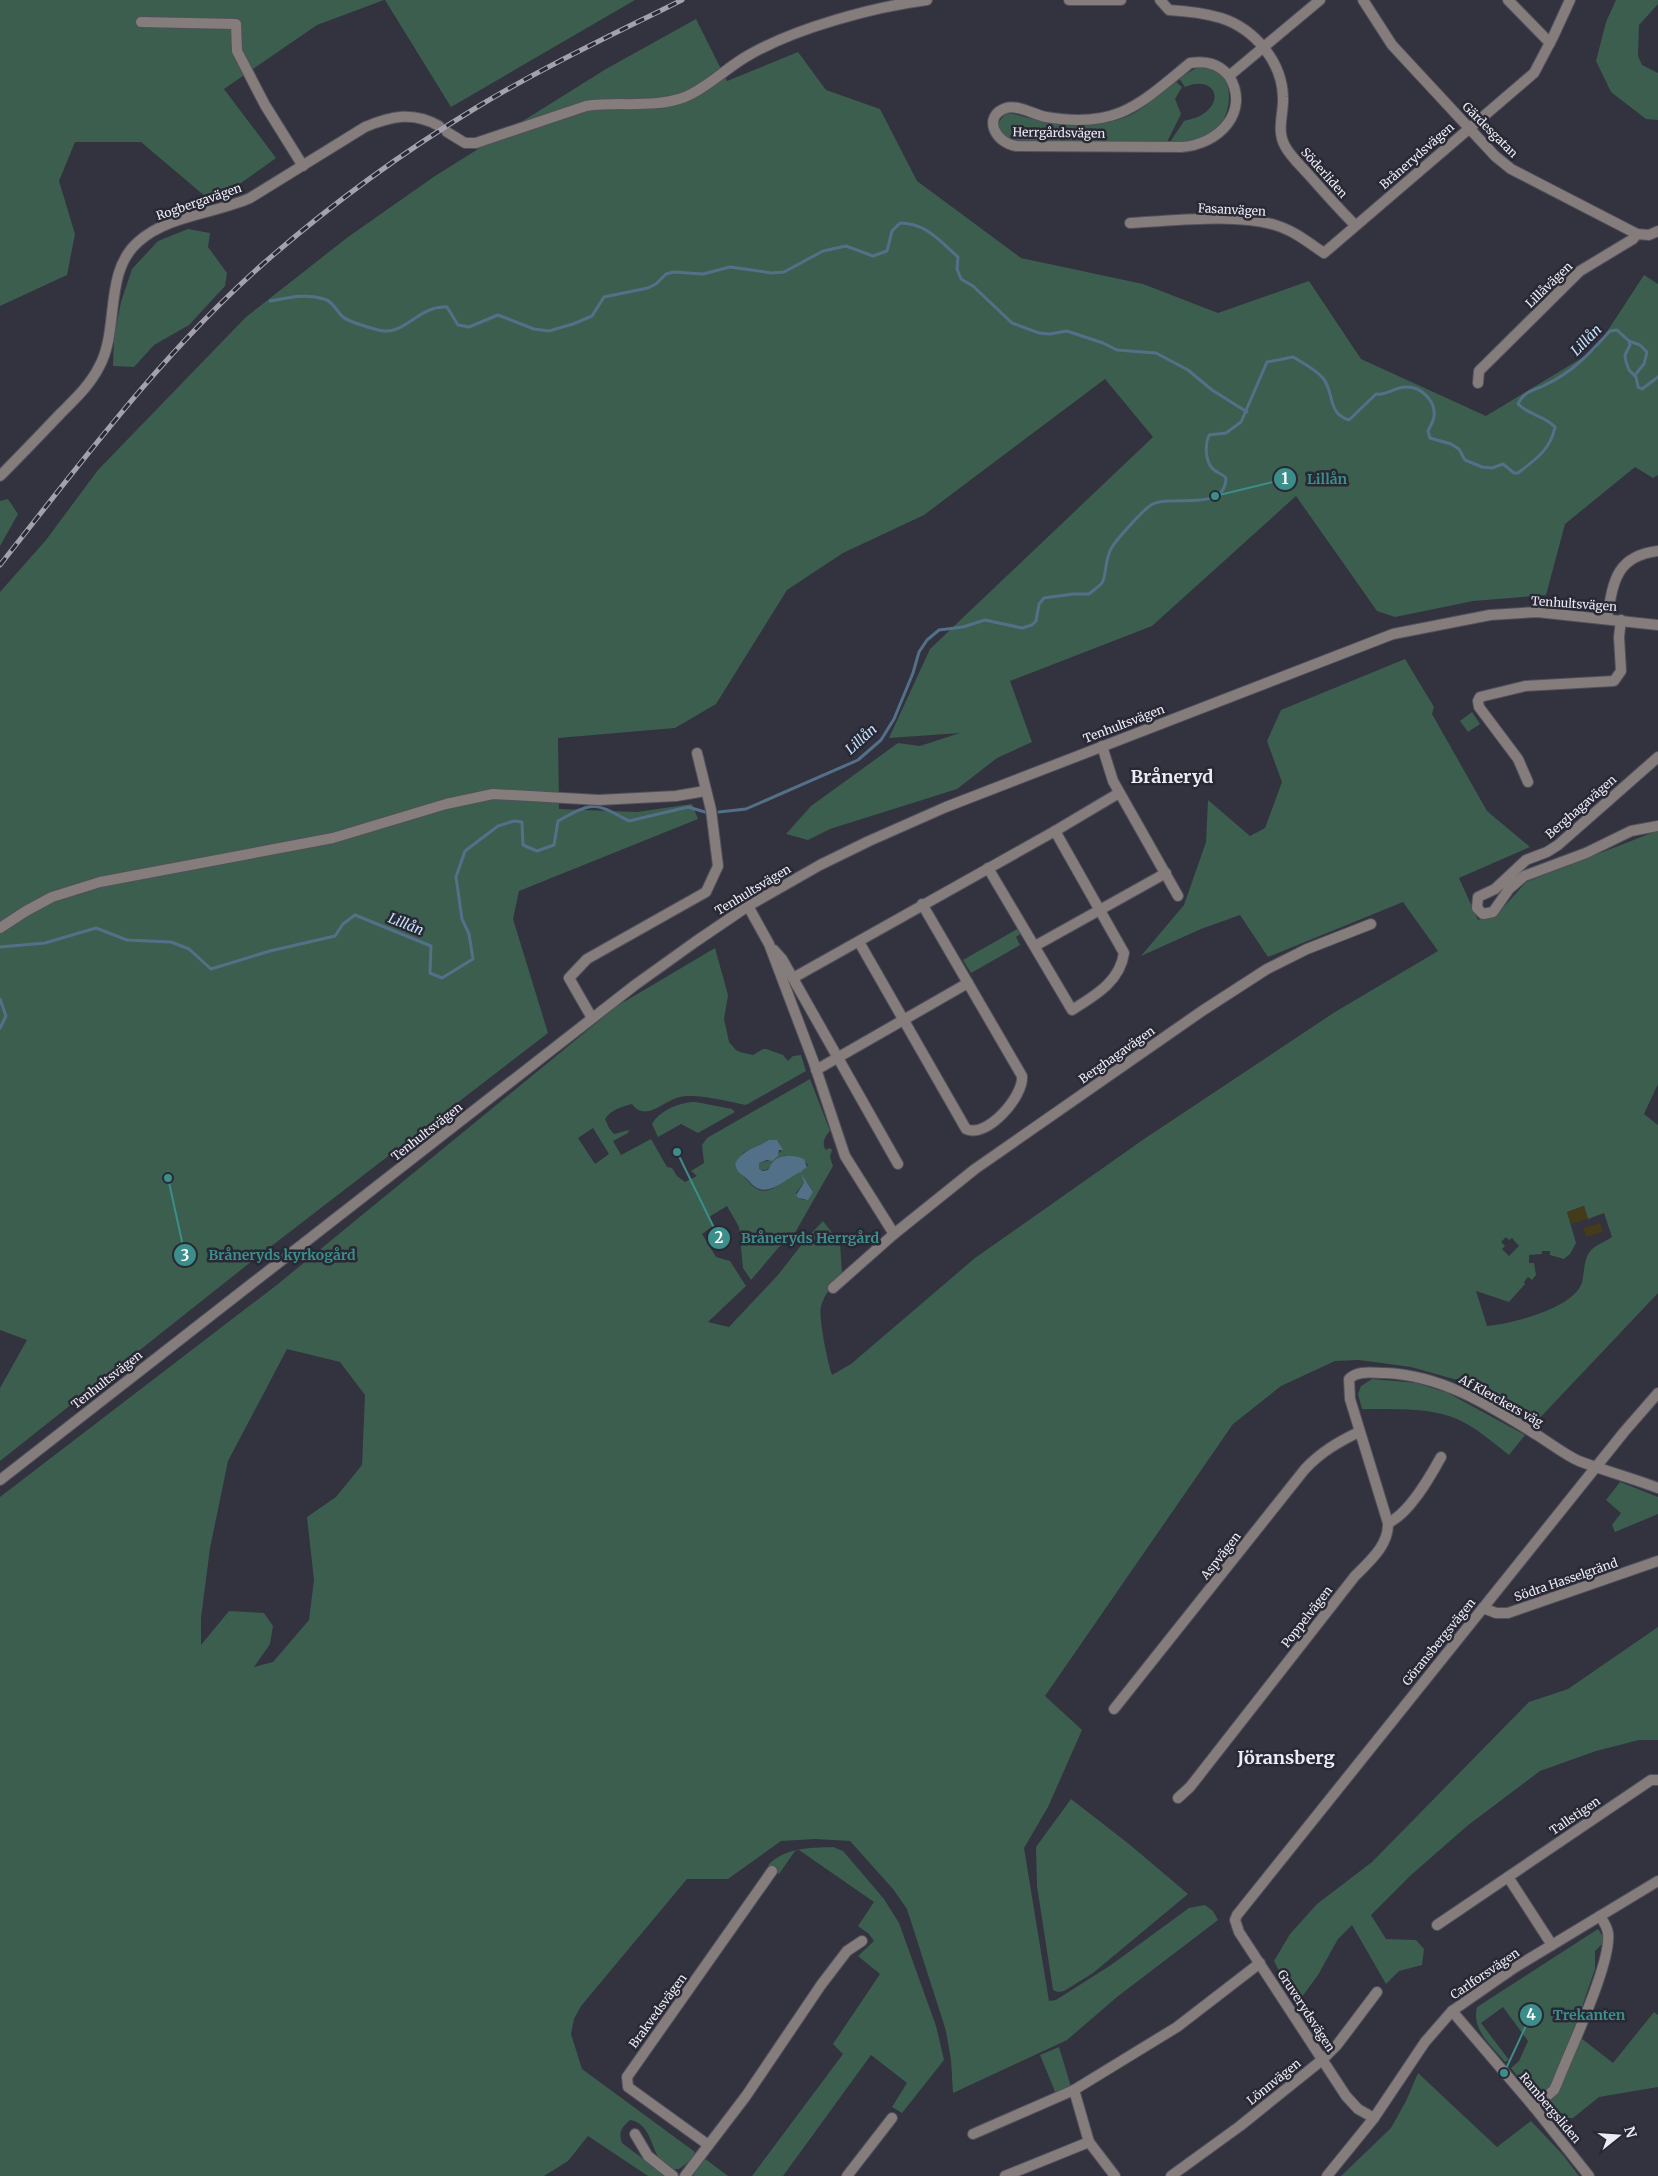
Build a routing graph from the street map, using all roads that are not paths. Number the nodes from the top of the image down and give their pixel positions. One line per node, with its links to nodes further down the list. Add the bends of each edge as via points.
1 (927, 0): 14 (street, Rogbergavägen, via 859,14 771,44 747,55 701,88 669,101 586,106 476,143 465,142 429,120 406,115 365,127)
2 (1069, 0): 3 (street)
3 (1121, 0)
4 (1160, 0): 11 (street, Söderliden, via 1169,10 1223,19)
5 (1320, 0): 11 (street)
6 (1363, 0): 13 (street, Gärdesgatan, via 1392,45)
7 (1508, 0): 10 (street)
8 (1570, 0): 10 (street, Brånerydsvägen)
9 (141, 22): 14 (street, via 236,24 237,51 265,105)
10 (1550, 43): 13 (street, Brånerydsvägen, via 1534,72)
11 (1265, 47): 12 (street); 16 (street, Söderliden, via 1275,64 1283,94 1281,132 1284,145)
12 (1229, 76): 12 (street, Herrgårdsvägen, via 1237,102 1231,116 1209,141 1190,147 1006,145 993,127 993,119 1007,107 1070,122 1121,113 1144,100 1190,63 1211,63 1222,67)
13 (1469, 128): 16 (street, Brånerydsvägen); 18 (street, Gärdesgatan, via 1511,169)
14 (303, 166): 21 (street, Rogbergavägen, via 250,198 166,225 136,243 126,256 119,274 110,330 100,366 87,385)
15 (1130, 223): 19 (street, Fasanvägen, via 1214,219 1262,222 1301,237)
16 (1355, 226): 19 (street, Brånerydsvägen)
17 (1658, 232): 18 (street)
18 (1636, 234): 20 (street, Lillåvägen, via 1633,239 1580,271 1478,371)
19 (1324, 253)
20 (1478, 383)
21 (0, 476)
22 (1658, 552): 23 (street, via 1635,556 1618,572)
23 (1607, 619): 24 (street, Tenhultsvägen); 26 (street, Tenhultsvägen, via 1547,612 1510,613 1393,634)
24 (1621, 620): 25 (street, Tenhultsvägen); 29 (street, via 1622,671 1614,681 1524,686 1480,697 1479,707 1518,759)
25 (1658, 624)
26 (1102, 746): 31 (street); 38 (street, Tenhultsvägen, via 869,840)
27 (697, 754): 30 (street)
28 (1658, 757): 32 (street, Berghagavägen, via 1558,845 1526,860 1494,889 1478,898 1479,911 1493,912 1509,889 1524,876 1586,853 1631,831)
29 (1528, 782)
30 (705, 791): 41 (street, via 676,796 599,800 493,794 446,804 333,838 100,882 52,897); 47 (street, via 711,810 718,866 706,892 587,959 569,978)
31 (1119, 793): 33 (street); 35 (street)
32 (1658, 826)
33 (1055, 831): 34 (street); 39 (street)
34 (988, 868): 37 (street); 44 (street)
35 (1166, 873): 36 (street); 39 (street)
36 (1178, 896)
37 (922, 904): 42 (street); 46 (street)
38 (748, 906): 43 (street); 47 (street, Tenhultsvägen)
39 (1100, 910): 44 (street); 44 (street, via 1123,950 1123,959 1104,989 1072,1010)
40 (1371, 924): 52 (street, Berghagavägen, via 1259,974 1194,1016 975,1169)
41 (0, 928)
42 (859, 942): 45 (street); 48 (street)
43 (769, 944): 45 (street); 50 (street)
44 (1035, 946)
45 (793, 978): 49 (street)
46 (968, 983): 48 (street); 48 (street, via 1022,1078 1012,1104 978,1130 966,1129)
47 (592, 1018): 58 (street, Tenhultsvägen)
48 (902, 1020): 49 (street)
49 (838, 1058): 50 (street); 51 (street)
50 (816, 1070): 52 (street, via 845,1156)
51 (898, 1164)
52 (894, 1234): 53 (street, Berghagavägen)
53 (833, 1288)
54 (1658, 1393): 57 (street, Göransbergsvägen)
55 (1359, 1432): 57 (street, Af Klerckers väg, via 1350,1399 1349,1380 1361,1373 1404,1374 1459,1390 1578,1460); 60 (street); 63 (street, Aspvägen, via 1331,1446 1305,1469)
56 (1441, 1457): 60 (street, via 1428,1480 1396,1519)
57 (1597, 1466): 59 (street, Af Klerckers väg); 62 (street, Göransbergsvägen)
58 (0, 1480)
59 (1658, 1488)
60 (1388, 1523): 65 (street, Poppelvägen, via 1388,1534 1374,1556)
61 (1658, 1562): 62 (street, Södra Hasselgränd, via 1508,1613 1496,1614)
62 (1483, 1608): 69 (street, Göransbergsvägen)
63 (1114, 1710)
64 (1658, 1780): 67 (street, Tallstigen, via 1651,1780)
65 (1178, 1798)
66 (772, 1871): 85 (street, Brakvedsvägen, via 627,2077 628,2087)
67 (1508, 1877): 71 (street, Tallstigen); 73 (street)
68 (1658, 1881): 70 (street, Carlforsvägen)
69 (1241, 1908): 74 (street, Gruverydsvägen, via 1236,1915 1237,1927)
70 (1600, 1916): 73 (street, Carlforsvägen); 79 (street, via 1608,1932 1601,1973 1554,2090)
71 (1437, 1925)
72 (862, 1941): 85 (street, via 847,1952 746,2096)
73 (1552, 1945): 76 (street, Carlforsvägen)
74 (1260, 1963): 77 (street, Gruverydsvägen); 78 (street, via 1177,2027)
75 (1377, 1992): 77 (street, Lönnvägen)
76 (1452, 2011): 79 (street, Rambergsliden); 81 (street, Carlforsvägen, via 1407,2066)
77 (1322, 2060): 81 (street, Gruverydsvägen, via 1346,2096 1358,2109); 91 (street, Lönnvägen)
78 (1074, 2090): 83 (street); 84 (street)
79 (1534, 2107): 93 (street, Rambergsliden)
80 (892, 2118): 88 (street)
81 (1374, 2118): 92 (street, Carlforsvägen)
82 (635, 2134): 86 (street, via 648,2156)
83 (973, 2134)
84 (1090, 2142): 89 (street); 90 (street)
85 (707, 2144): 87 (street)
86 (673, 2176)
87 (685, 2176)
88 (847, 2176)
89 (1005, 2176)
90 (1116, 2176)
91 (1171, 2176)
92 (1327, 2176)
93 (1589, 2176)

